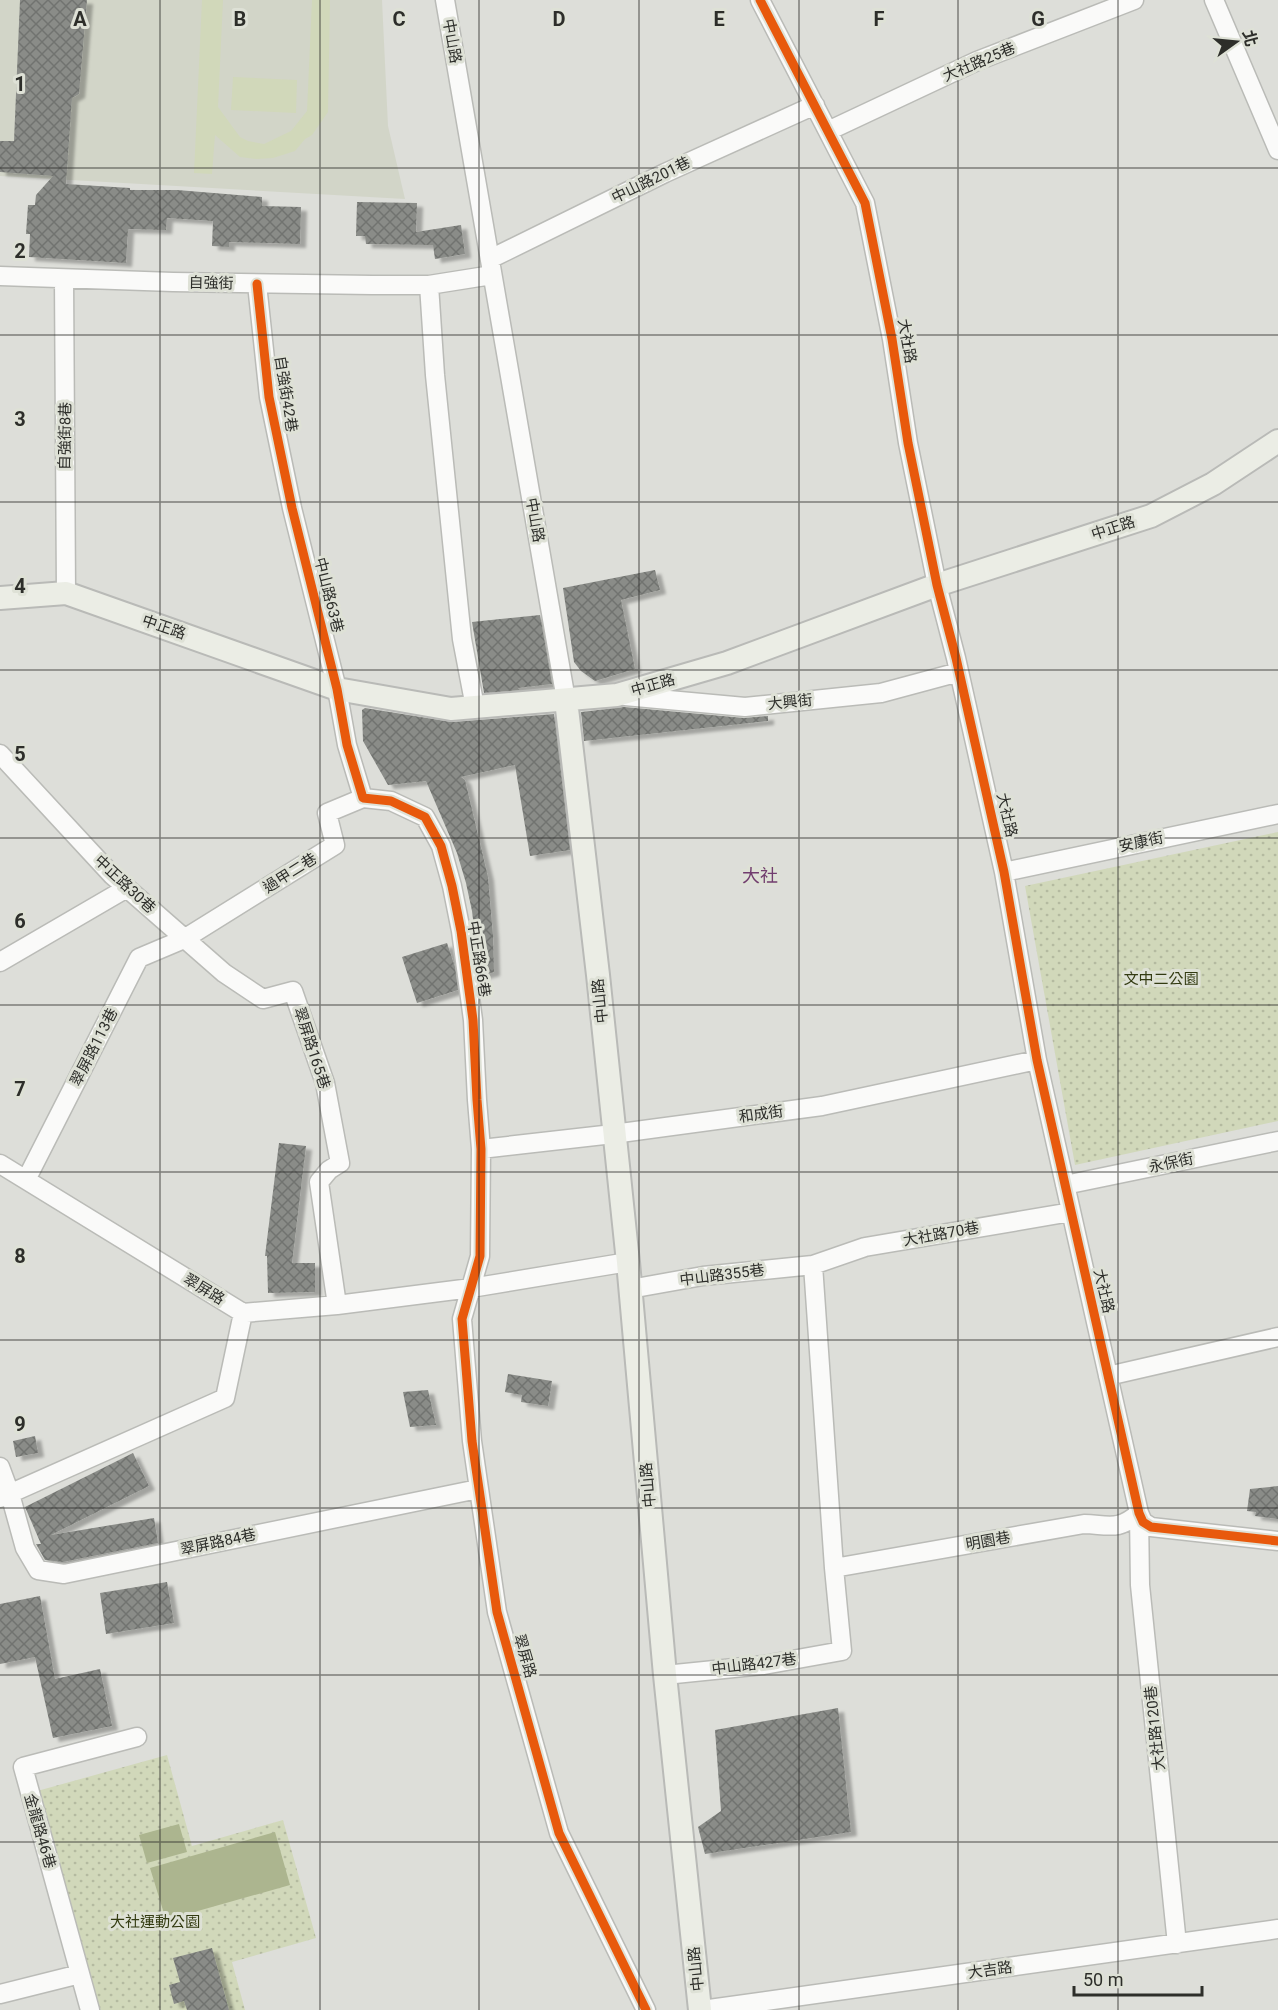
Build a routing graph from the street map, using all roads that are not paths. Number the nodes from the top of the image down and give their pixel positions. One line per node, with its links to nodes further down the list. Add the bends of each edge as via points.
1 (445, 0): 8 (street, 中山路)
2 (760, 0): 5 (street, 大社路)
3 (1134, 0): 6 (street, 大社路25巷, via 977,61)
4 (1214, 0): 7 (street)
5 (815, 105): 6 (street, 大社路); 8 (street, 中山路201巷, via 665,173)
6 (828, 131): 15 (street, 大社路, via 865,203)
7 (1278, 150)
8 (491, 267): 12 (street, 自強街); 21 (street, 中山路)
9 (0, 276): 10 (street, 自強街)
10 (64, 279): 11 (street, 自強街); 16 (street, 自強街8巷)
11 (256, 284): 12 (street, 自強街); 14 (street, 自強街42巷, via 269,397)
12 (429, 285): 22 (street, via 462,639)
13 (1278, 441): 15 (main road, 中正路, via 1213,484 1151,516)
14 (292, 508): 19 (street, 中山路63巷)
15 (937, 585): 18 (street, 大社路); 20 (main road, 中正路, via 727,663)
16 (66, 593): 17 (main road, 中正路); 19 (main road, 中正路)
17 (0, 598)
18 (959, 672): 20 (street, 大興街, via 881,693 745,707); 26 (street, 大社路)
19 (337, 689): 22 (main road, 中正路, via 451,709); 24 (street, via 347,745)
20 (617, 695): 21 (main road, 中正路)
21 (566, 700): 22 (main road, 中正路); 32 (main road, 中山路)
22 (475, 707)
23 (0, 754): 27 (street, 中正路30巷)
24 (363, 798): 28 (street, 過甲二巷, via 327,813 335,845); 34 (street, 中正路66巷, via 391,801 425,817 441,846 461,931 473,1020)
25 (1278, 814): 26 (street, 安康街)
26 (1004, 872): 31 (street, 大社路)
27 (127, 888): 28 (street, 中正路30巷); 29 (street)
28 (184, 939): 30 (street, 中正路30巷); 36 (street, 翠屏路113巷, via 139,958)
29 (0, 962)
30 (263, 999): 43 (street, 翠屏路165巷, via 293,991 325,1083 340,1163 320,1182)
31 (1037, 1060): 32 (street, 和成街, via 822,1106); 37 (street, 大社路)
32 (614, 1134): 34 (street, 和成街); 39 (main road, 中山路)
33 (1278, 1141): 37 (street, 永保街)
34 (481, 1149): 41 (street, 中正路66巷, via 480,1256)
35 (0, 1164): 36 (street, 翠屏路)
36 (26, 1180): 44 (street, 翠屏路)
37 (1065, 1185): 38 (street, 大社路)
38 (1071, 1212): 40 (street, 大社路70巷, via 865,1247); 46 (street, 大社路)
39 (628, 1262): 41 (street); 42 (main road, 中山路)
40 (813, 1265): 42 (street, 中山路355巷, via 703,1276); 52 (street)
41 (471, 1288): 43 (street); 48 (street, 翠屏路, via 462,1319)
42 (630, 1289): 53 (main road, 中山路)
43 (336, 1305): 44 (street)
44 (243, 1313): 49 (street, via 225,1398)
45 (1278, 1337): 46 (street)
46 (1107, 1376): 50 (street, 大社路)
47 (0, 1467): 49 (street)
48 (478, 1489): 49 (street, 翠屏路84巷, via 64,1574 38,1570); 60 (street, 翠屏路, via 497,1612 559,1833)
49 (5, 1496)
50 (1139, 1513): 51 (street, via 1151,1527); 52 (street, 明園巷, via 1126,1524 1115,1526 1084,1524); 56 (street, 大社路120巷, via 1140,1585)
51 (1278, 1541)
52 (834, 1568): 53 (street, 中山路427巷, via 842,1651 764,1665)
53 (665, 1674): 61 (main road, 中山路)
54 (137, 1737): 57 (street, 金龍路46巷, via 22,1767)
55 (1278, 1929): 56 (street, 大吉路)
56 (1177, 1944): 61 (street, 大吉路)
57 (80, 1974): 58 (street); 59 (street, 金龍路46巷)
58 (0, 1994)
59 (90, 2010)
60 (646, 2010)
61 (701, 2010)

